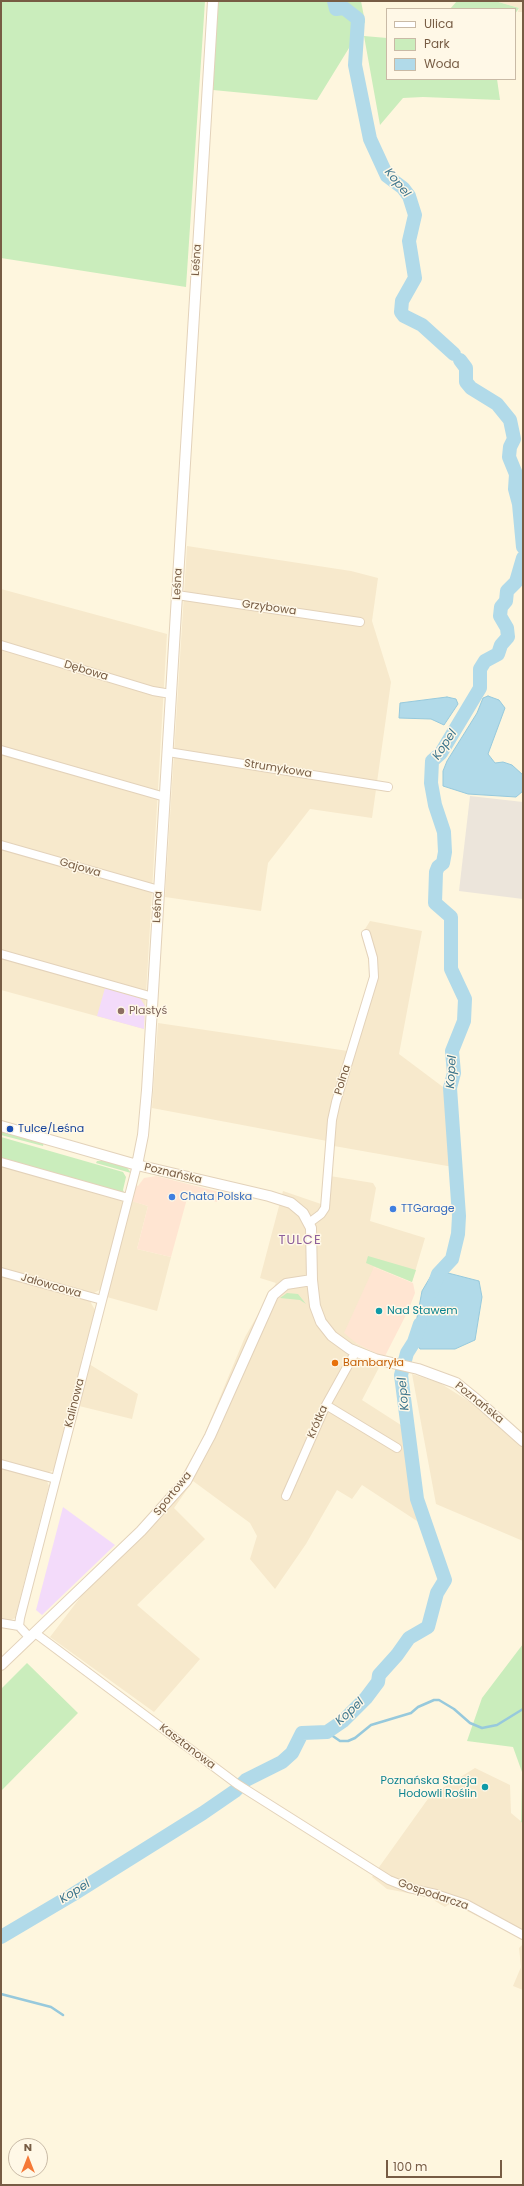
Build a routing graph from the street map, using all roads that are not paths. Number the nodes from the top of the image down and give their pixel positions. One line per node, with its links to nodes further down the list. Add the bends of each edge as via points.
1 (213, 1): 2 (street, Leśna)
2 (177, 595): 3 (street, Grzybowa); 5 (street, Leśna)
3 (360, 622)
4 (1, 645): 5 (street, Dębowa, via 153,691)
5 (171, 694): 7 (street, Leśna)
6 (1, 750): 9 (street)
7 (168, 752): 8 (street, Strumykowa); 9 (street, Leśna)
8 (388, 787)
9 (165, 797): 11 (street, Leśna)
10 (1, 845): 11 (street, Gajowa)
11 (159, 890): 14 (street, Leśna)
12 (366, 934): 19 (street, Polna, via 373,958 374,977 332,1120 325,1208)
13 (1, 954): 14 (street)
14 (153, 997): 17 (street, Leśna, via 143,1135)
15 (1, 1126): 17 (street, Poznańska)
16 (1, 1162): 18 (street)
17 (137, 1165): 18 (street, Kalinowa); 19 (street, Poznańska, via 281,1199 300,1209)
18 (128, 1198): 22 (street, Kalinowa)
19 (309, 1223): 21 (street, Poznańska, via 312,1239)
20 (1, 1272): 22 (street, Jałowcowa)
21 (312, 1280): 23 (street, Poznańska, via 315,1306 321,1322 336,1340); 32 (street, Sportowa, via 290,1282 281,1286 273,1295 210,1436 186,1481 141,1531)
22 (102, 1300): 28 (street, Kalinowa)
23 (356, 1351): 24 (street, Krótka); 25 (street, Poznańska, via 456,1383)
24 (326, 1405): 26 (street); 29 (street, Krótka)
25 (523, 1441)
26 (396, 1448)
27 (1, 1464): 28 (street)
28 (56, 1479): 31 (street, Kalinowa)
29 (286, 1496)
30 (1, 1623): 31 (street)
31 (19, 1626): 32 (street)
32 (33, 1636): 33 (street, Sportowa); 34 (street, Kasztanowa, via 237,1784)
33 (1, 1666)
34 (345, 1850): 35 (street, Gospodarcza, via 389,1880 466,1904)
35 (523, 1935)

